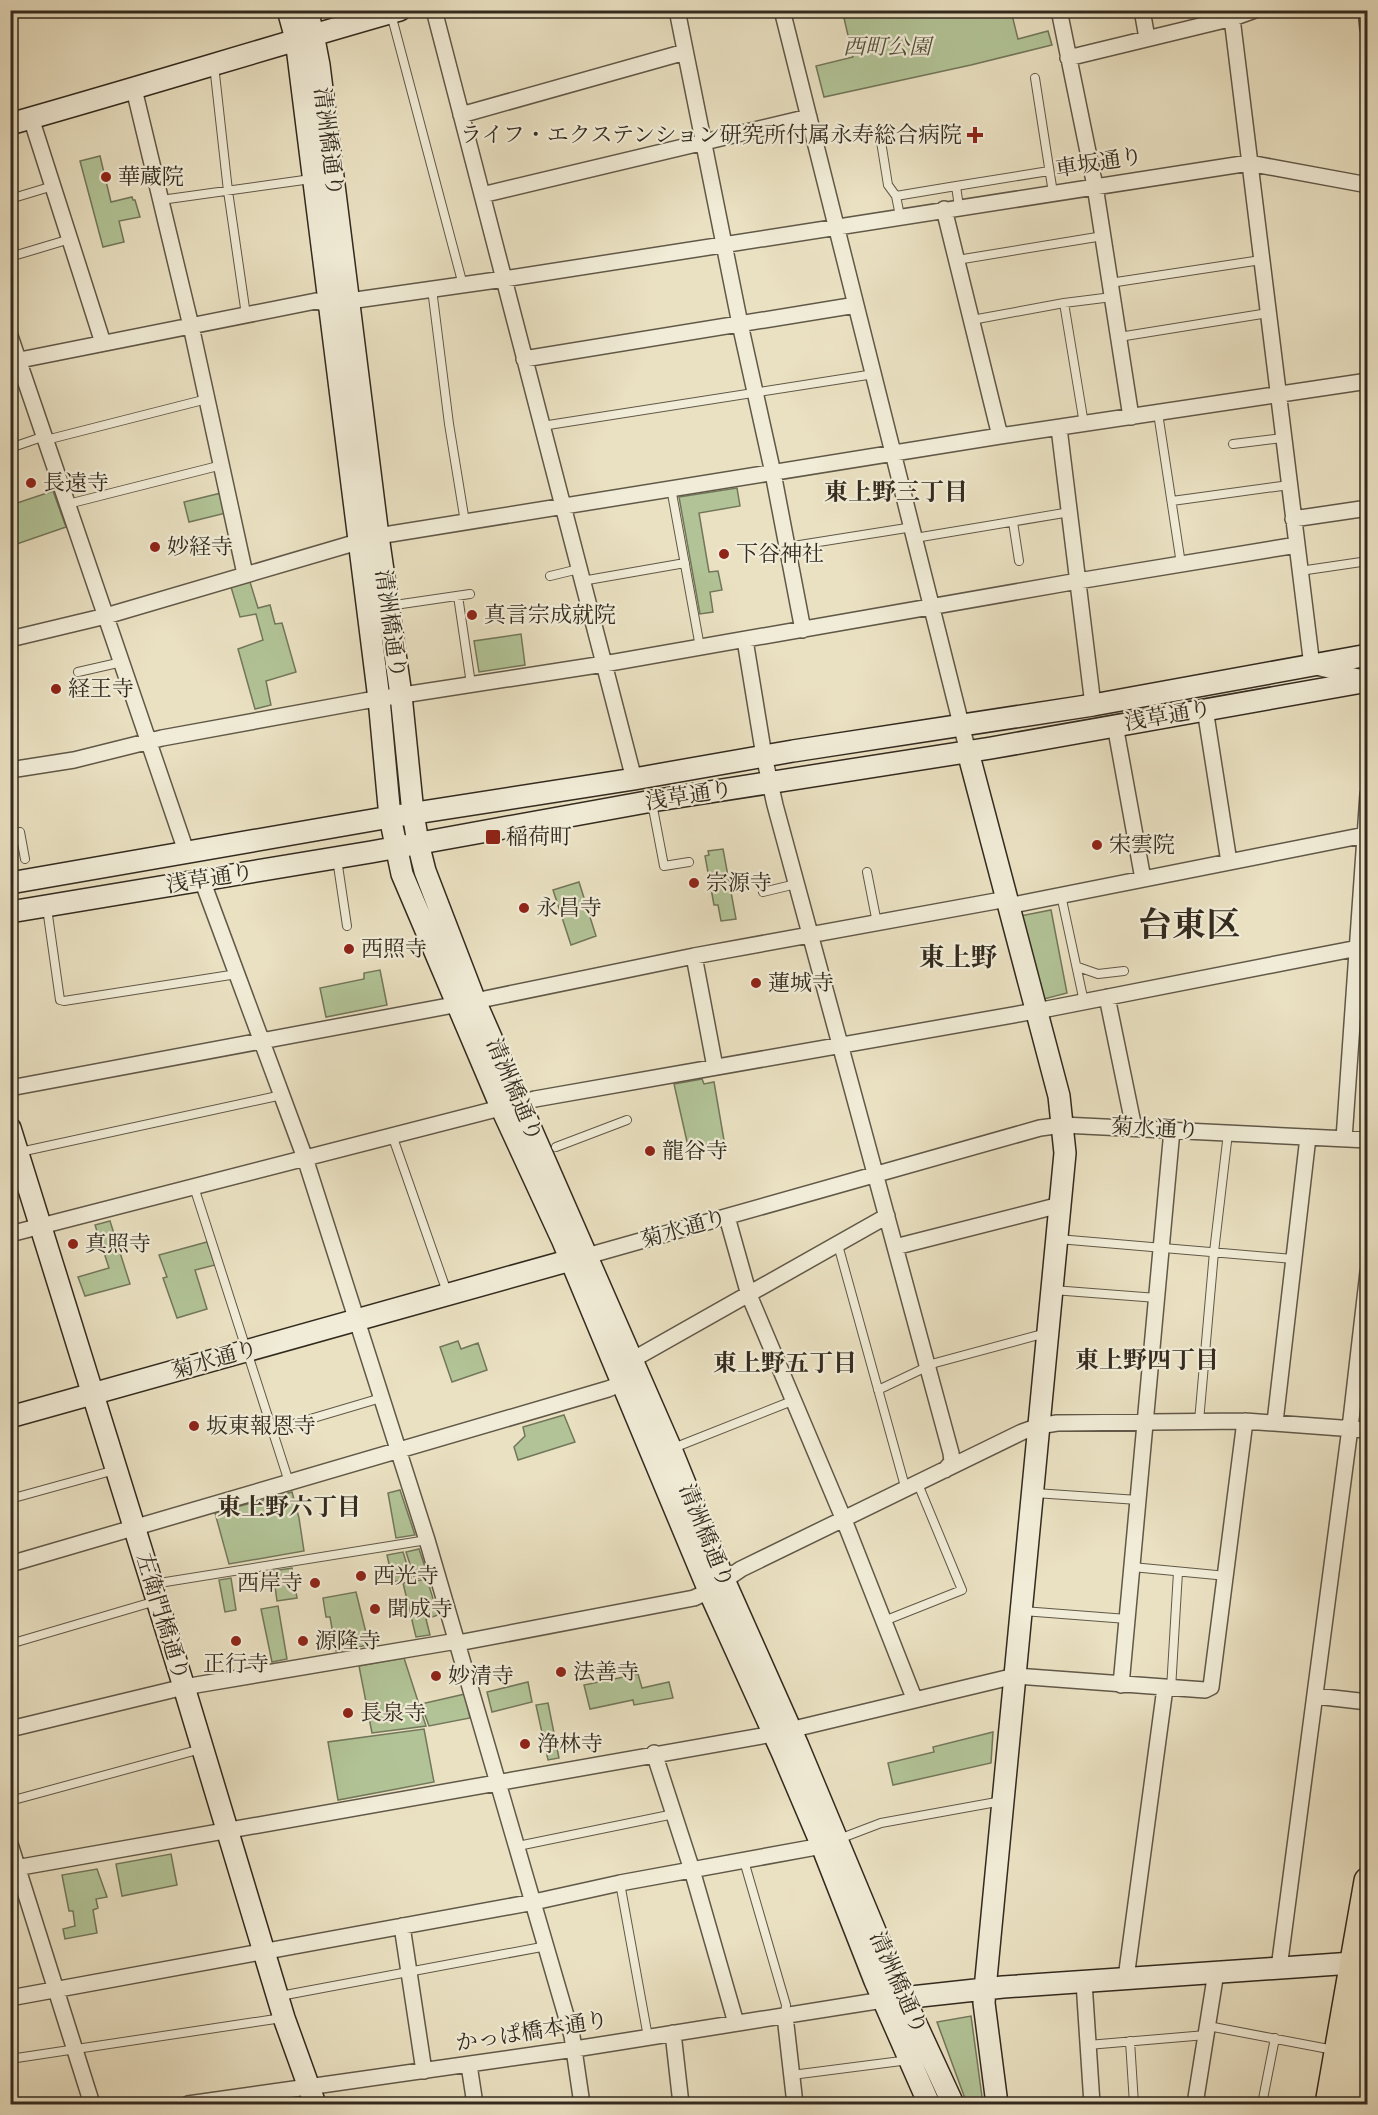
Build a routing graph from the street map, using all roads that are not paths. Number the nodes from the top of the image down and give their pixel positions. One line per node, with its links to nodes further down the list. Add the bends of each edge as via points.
1 (288, 10): 13 (street, 清洲橋通り)
2 (307, 10): 13 (street, 清洲橋通り)
3 (434, 10): 20 (street)
4 (677, 10): 15 (street)
5 (782, 10): 21 (street)
6 (1059, 10): 16 (street)
7 (1142, 10): 14 (street)
8 (1255, 10): 11 (street)
9 (1366, 10): 12 (street)
10 (395, 12): 13 (street); 49 (lane)
11 (1232, 14): 14 (street); 26 (street)
12 (1368, 29)
13 (305, 36): 17 (street); 28 (street, 清洲橋通り); 52 (street, 清洲橋通り)
14 (1147, 39): 16 (street)
15 (685, 52): 20 (street); 25 (street)
16 (1068, 58): 32 (street)
17 (214, 64): 19 (street); 33 (lane)
18 (1035, 78): 27 (lane)
19 (134, 89): 22 (street); 38 (street)
20 (461, 115): 35 (street)
21 (809, 117): 25 (street); 41 (street)
22 (31, 118): 23 (street); 30 (street)
23 (10, 124)
24 (879, 129): 36 (lane, via 888,185)
25 (704, 143): 35 (street); 44 (street)
26 (1249, 163): 29 (street, 車坂通り); 32 (street, 車坂通り); 47 (street)
27 (1049, 171): 31 (lane); 34 (lane)
28 (313, 179): 33 (lane); 54 (street, 清洲橋通り)
29 (1368, 185)
30 (53, 186): 37 (lane); 43 (street)
31 (956, 186): 36 (lane); 39 (lane)
32 (1095, 186): 34 (street, 車坂通り); 42 (street)
33 (228, 191): 38 (lane); 57 (lane)
34 (1053, 193): 39 (street, 車坂通り)
35 (482, 195): 48 (street)
36 (896, 196): 40 (lane)
37 (10, 199)
38 (161, 200): 60 (street)
39 (952, 208): 40 (street, 車坂通り); 46 (street)
40 (900, 216): 41 (street, 車坂通り)
41 (836, 226): 44 (street, 車坂通り); 55 (street)
42 (1103, 236): 46 (lane); 51 (street)
43 (70, 239): 45 (lane); 63 (street)
44 (724, 244): 48 (street, 車坂通り); 59 (street)
45 (10, 257)
46 (957, 260): 58 (street)
47 (1262, 260): 51 (lane); 56 (street)
48 (504, 279): 49 (street, 車坂通り); 64 (street)
49 (463, 285): 50 (street, 車坂通り)
50 (432, 290): 52 (street, 車坂通り); 92 (lane)
51 (1111, 290): 53 (lane); 62 (street)
52 (349, 301): 54 (street, 車坂通り); 95 (street, 清洲橋通り)
53 (1064, 303): 58 (lane); 73 (lane)
54 (328, 304): 57 (street, 車坂通り, via 316,301); 95 (street, 清洲橋通り)
55 (856, 305): 59 (street); 66 (street)
56 (1268, 313): 62 (lane); 69 (street)
57 (246, 315): 60 (street, 車坂通り)
58 (972, 320): 76 (street)
59 (740, 324): 64 (street); 68 (street)
60 (192, 326): 63 (street, 車坂通り); 70 (street)
61 (10, 336): 65 (street)
62 (1119, 337): 72 (street)
63 (103, 343): 65 (street, 車坂通り)
64 (524, 359): 74 (street)
65 (15, 361): 77 (street)
66 (874, 374): 68 (lane); 81 (street)
67 (1368, 381): 69 (street)
68 (755, 392): 74 (lane); 83 (street)
69 (1278, 395): 71 (street); 78 (street)
70 (207, 399): 77 (lane); 82 (street)
71 (1158, 413): 72 (street); 86 (lane)
72 (1131, 417): 73 (street)
73 (1084, 424): 75 (street)
74 (542, 426): 88 (street)
75 (1059, 428): 76 (street); 90 (street)
76 (1000, 436): 81 (street)
77 (45, 438): 80 (lane); 87 (street)
78 (1283, 438): 79 (lane); 84 (street)
79 (1233, 444)
80 (10, 448)
81 (894, 453): 83 (street); 94 (street)
82 (222, 465): 87 (lane); 103 (street)
83 (773, 472): 85 (street); 97 (street)
84 (1289, 485): 86 (lane); 91 (street)
85 (671, 489): 88 (street); 100 (lane)
86 (1172, 501): 101 (lane)
87 (68, 504): 111 (street)
88 (563, 506): 92 (street); 104 (street)
89 (1368, 508): 91 (street)
90 (1070, 512): 93 (lane); 106 (street)
91 (1293, 519): 96 (street)
92 (465, 522): 95 (street)
93 (1013, 522): 94 (lane); 98 (lane)
94 (914, 533): 97 (lane); 110 (street)
95 (368, 538): 103 (street); 109 (street, 清洲橋通り); 124 (street, 清洲橋通り)
96 (1297, 544): 101 (street); 102 (street)
97 (787, 547): 112 (street)
98 (1019, 561)
99 (1368, 561): 102 (lane)
100 (685, 563): 104 (lane); 115 (lane)
101 (1181, 564): 106 (street)
102 (1300, 571): 119 (street)
103 (245, 574): 111 (street)
104 (580, 575): 105 (lane); 118 (street)
105 (550, 576)
106 (1078, 581): 110 (street); 125 (street)
107 (470, 594): 108 (lane)
108 (458, 596): 109 (lane); 122 (lane)
109 (387, 606): 123 (street, 清洲橋通り)
110 (933, 606): 112 (street); 128 (street)
111 (106, 616): 113 (street); 117 (street)
112 (803, 630): 114 (street)
113 (10, 639)
114 (745, 640): 115 (street); 131 (street)
115 (700, 647): 118 (street)
116 (1368, 656): 119 (street, 浅草通り)
117 (122, 662): 120 (lane); 129 (street)
118 (604, 664): 122 (street); 133 (street)
119 (1312, 666): 121 (street); 125 (street, 浅草通り)
120 (78, 672)
121 (1368, 680): 126 (street, 浅草通り)
122 (471, 684): 123 (street)
123 (401, 695): 124 (street); 138 (street, 清洲橋通り)
124 (379, 699): 129 (street); 139 (street, 清洲橋通り)
125 (1093, 705): 128 (street, 浅草通り)
126 (1205, 709): 127 (street, 浅草通り); 148 (street)
127 (1115, 725): 130 (street, 浅草通り); 150 (street)
128 (962, 726): 130 (street); 131 (street, 浅草通り)
129 (150, 742): 132 (street); 144 (street)
130 (968, 752): 134 (street, 浅草通り); 156 (street)
131 (764, 756): 133 (street, 浅草通り); 134 (street)
132 (10, 770)
133 (634, 779): 138 (street, 浅草通り)
134 (770, 782): 136 (street, 浅草通り); 153 (street)
135 (1368, 794): 137 (street)
136 (652, 801): 141 (street, 浅草通り); 147 (lane, via 664,866)
137 (1367, 803): 142 (street)
138 (413, 813): 139 (street, 浅草通り); 141 (street, 清洲橋通り)
139 (390, 817): 143 (street, 清洲橋通り); 144 (street, 浅草通り)
140 (20, 832): 146 (lane)
141 (418, 843): 143 (street, 浅草通り); 168 (street, 清洲橋通り)
142 (1365, 845): 148 (street); 162 (street)
143 (395, 847): 145 (street, 浅草通り); 168 (street, 清洲橋通り, via 402,874)
144 (186, 851): 152 (street, 浅草通り)
145 (337, 858): 151 (street, 浅草通り); 160 (lane)
146 (25, 859)
147 (689, 862)
148 (1229, 862): 150 (street)
149 (867, 872): 159 (lane)
150 (1143, 879): 155 (street)
151 (202, 880): 157 (street, 浅草通り); 166 (street)
152 (10, 883)
153 (796, 884): 154 (lane); 161 (street)
154 (763, 892)
155 (1062, 896): 156 (street); 164 (lane)
156 (1008, 903): 159 (street); 170 (street)
157 (46, 906): 158 (street, 浅草通り); 166 (lane, via 60,1000)
158 (10, 912)
159 (877, 924): 161 (street)
160 (346, 926)
161 (810, 936): 163 (street); 172 (street)
162 (1363, 949): 167 (street); 184 (street)
163 (694, 956): 168 (street); 173 (street)
164 (1078, 967): 165 (lane, via 1098,974); 169 (lane)
165 (1124, 970)
166 (237, 974): 171 (street)
167 (1107, 997): 169 (street); 179 (street)
168 (466, 1002): 171 (street); 176 (street, 清洲橋通り)
169 (1084, 1002): 170 (street)
170 (1036, 1011): 172 (street); 178 (street)
171 (262, 1040): 174 (street); 175 (street)
172 (840, 1045): 173 (street, via 732,1068); 189 (street)
173 (715, 1067): 176 (street)
174 (10, 1088)
175 (282, 1095): 186 (lane); 188 (street)
176 (510, 1105): 182 (street); 201 (street, 清洲橋通り)
177 (627, 1120): 187 (lane)
178 (1063, 1125): 179 (street, 菊水通り); 189 (street, 菊水通り, via 1040,1128); 191 (street, via 1065,1153)
179 (1134, 1128): 180 (street, 菊水通り)
180 (1172, 1130): 181 (street, 菊水通り); 199 (street)
181 (1228, 1133): 183 (street, 菊水通り); 200 (lane)
182 (392, 1135): 188 (street); 205 (lane)
183 (1308, 1137): 184 (street, 菊水通り); 202 (street)
184 (1344, 1139): 185 (street, 菊水通り)
185 (1368, 1140)
186 (14, 1143): 194 (street, 左衛門橋通り)
187 (556, 1147)
188 (305, 1158): 190 (street); 208 (street)
189 (875, 1175): 192 (street); 193 (street, 菊水通り)
190 (194, 1186): 194 (street); 210 (lane)
191 (1060, 1205): 196 (street); 198 (street)
192 (886, 1216): 197 (street); 198 (street)
193 (727, 1217): 201 (street, 菊水通り); 206 (street)
194 (40, 1226): 195 (street); 215 (street, 左衛門橋通り)
195 (10, 1234)
196 (1057, 1239): 199 (lane); 204 (street)
197 (838, 1245): 206 (street); 214 (lane)
198 (895, 1247): 212 (street)
199 (1161, 1247): 200 (lane); 207 (street)
200 (1214, 1252): 202 (lane); 220 (lane)
201 (579, 1258): 205 (street, 菊水通り); 211 (street, 清洲橋通り); 213 (street, 清洲橋通り)
202 (1293, 1258): 222 (street)
203 (1368, 1272): 224 (street)
204 (1052, 1290): 207 (lane); 209 (street)
205 (448, 1295): 208 (street, 菊水通り)
206 (749, 1295): 211 (street); 217 (street)
207 (1157, 1298): 219 (street)
208 (356, 1321): 210 (street, 菊水通り); 216 (street)
209 (1048, 1332): 212 (lane); 223 (street)
210 (247, 1351): 215 (street, 菊水通り); 225 (lane)
211 (632, 1360): 227 (street, 清洲橋通り)
212 (927, 1366): 214 (lane); 230 (street, via 952,1457)
213 (623, 1383): 228 (street); 243 (street, 清洲橋通り)
214 (878, 1390): 232 (lane)
215 (93, 1394): 218 (street, 菊水通り); 229 (street, 左衛門橋通り)
216 (381, 1398): 225 (lane); 228 (street)
217 (792, 1401): 227 (lane); 236 (street)
218 (10, 1417)
219 (1146, 1421): 220 (street); 223 (street); 235 (street)
220 (1199, 1421): 221 (street)
221 (1245, 1421): 222 (street); 242 (street)
222 (1275, 1422): 224 (street)
223 (1039, 1426): 230 (street); 233 (street)
224 (1350, 1428): 226 (street); 254 (street)
225 (273, 1430): 231 (lane)
226 (1368, 1430)
227 (671, 1449): 243 (street, 清洲橋通り)
228 (397, 1451): 231 (street); 238 (street)
229 (116, 1469): 234 (lane); 237 (street, 左衛門橋通り)
230 (945, 1470): 232 (street)
231 (289, 1482): 237 (street)
232 (912, 1487): 236 (street); 247 (lane, via 962,1590)
233 (1033, 1493): 235 (lane); 245 (street)
234 (10, 1499)
235 (1138, 1500): 240 (street)
236 (844, 1520): 243 (street, via 741,1569); 247 (street)
237 (134, 1528): 239 (street); 244 (street, 左衛門橋通り)
238 (427, 1540): 244 (lane); 248 (street)
239 (10, 1564)
240 (1132, 1567): 241 (lane); 246 (street)
241 (1178, 1572): 242 (lane); 253 (lane)
242 (1227, 1576): 253 (street, via 1211,1687)
243 (717, 1586): 248 (street, via 694,1598); 258 (street, 清洲橋通り)
244 (154, 1592): 249 (lane); 252 (street, 左衛門橋通り)
245 (1021, 1611): 246 (lane); 250 (street)
246 (1127, 1619): 251 (street)
247 (884, 1621): 255 (street)
248 (458, 1642): 252 (street); 261 (street)
249 (10, 1644)
250 (1015, 1676): 251 (street); 255 (street); 262 (street)
251 (1121, 1685): 253 (street)
252 (184, 1687): 257 (street); 259 (street, 左衛門橋通り)
253 (1168, 1688): 282 (street)
254 (1315, 1696): 256 (street); 279 (street)
255 (914, 1698): 258 (street)
256 (1368, 1702)
257 (10, 1729)
258 (782, 1732): 260 (street); 266 (street, 清洲橋通り)
259 (203, 1749): 263 (lane); 265 (street, 左衛門橋通り)
260 (654, 1754): 261 (street); 264 (street)
261 (498, 1782): 265 (street); 268 (street)
262 (1003, 1800): 266 (lane, via 881,1823); 284 (street)
263 (10, 1801)
264 (674, 1814): 268 (lane); 271 (street)
265 (228, 1832): 270 (street); 277 (street, 左衛門橋通り)
266 (829, 1843): 269 (street); 289 (street, 清洲橋通り); 290 (street, 清洲橋通り)
267 (10, 1844): 270 (street)
268 (518, 1846): 274 (street)
269 (744, 1861): 271 (street); 291 (lane, via 786,2005)
270 (14, 1869): 285 (street)
271 (692, 1870): 273 (street); 293 (street)
272 (1368, 1881): 278 (highway)
273 (620, 1883): 274 (street); 296 (lane)
274 (534, 1902): 275 (street); 276 (street)
275 (402, 1926): 277 (street); 280 (street)
276 (547, 1946): 280 (lane); 301 (street)
277 (265, 1952): 285 (street); 287 (street, 左衛門橋通り)
278 (1361, 1962): 279 (street); 302 (highway)
279 (1279, 1968): 281 (street)
280 (409, 1971): 287 (lane); 306 (street)
281 (1216, 1972): 282 (street); 294 (street)
282 (1126, 1978): 283 (street)
283 (1084, 1982): 284 (street); 299 (street)
284 (985, 1989): 289 (street); 317 (street)
285 (57, 1990): 288 (street); 300 (street)
286 (1368, 1993): 323 (highway)
287 (278, 1996): 292 (street, 左衛門橋通り)
288 (10, 1998)
289 (905, 1998): 290 (street); 303 (street, 清洲橋通り)
290 (883, 2000): 291 (street, かっぱ橋本通り); 303 (street, 清洲橋通り)
291 (785, 2016): 293 (street, かっぱ橋本通り); 307 (street)
292 (284, 2018): 300 (lane); 308 (street, 左衛門橋通り)
293 (736, 2023): 295 (street, かっぱ橋本通り)
294 (1208, 2030): 297 (lane); 298 (lane); 320 (street)
295 (673, 2033): 296 (street, かっぱ橋本通り); 313 (street)
296 (648, 2037): 301 (street, かっぱ橋本通り)
297 (1275, 2038): 302 (lane); 321 (lane)
298 (1130, 2041): 299 (lane); 319 (lane)
299 (1088, 2045): 318 (street)
300 (75, 2049): 304 (lane); 309 (street)
301 (575, 2049): 305 (street, かっぱ橋本通り); 312 (street)
302 (1339, 2051): 322 (highway)
303 (920, 2056): 307 (lane); 315 (street, 清洲橋通り); 316 (street, 清洲橋通り)
304 (10, 2060)
305 (469, 2065): 306 (street, かっぱ橋本通り); 311 (street)
306 (424, 2071): 308 (street, かっぱ橋本通り)
307 (792, 2075): 314 (street)
308 (312, 2096): 310 (street, かっぱ橋本通り)
309 (92, 2104)
310 (188, 2104)
311 (475, 2104)
312 (582, 2104)
313 (681, 2104)
314 (795, 2104)
315 (929, 2104)
316 (953, 2104)
317 (997, 2104)
318 (1092, 2104)
319 (1134, 2104)
320 (1196, 2104)
321 (1262, 2104)
322 (1329, 2104)
323 (1348, 2104)

